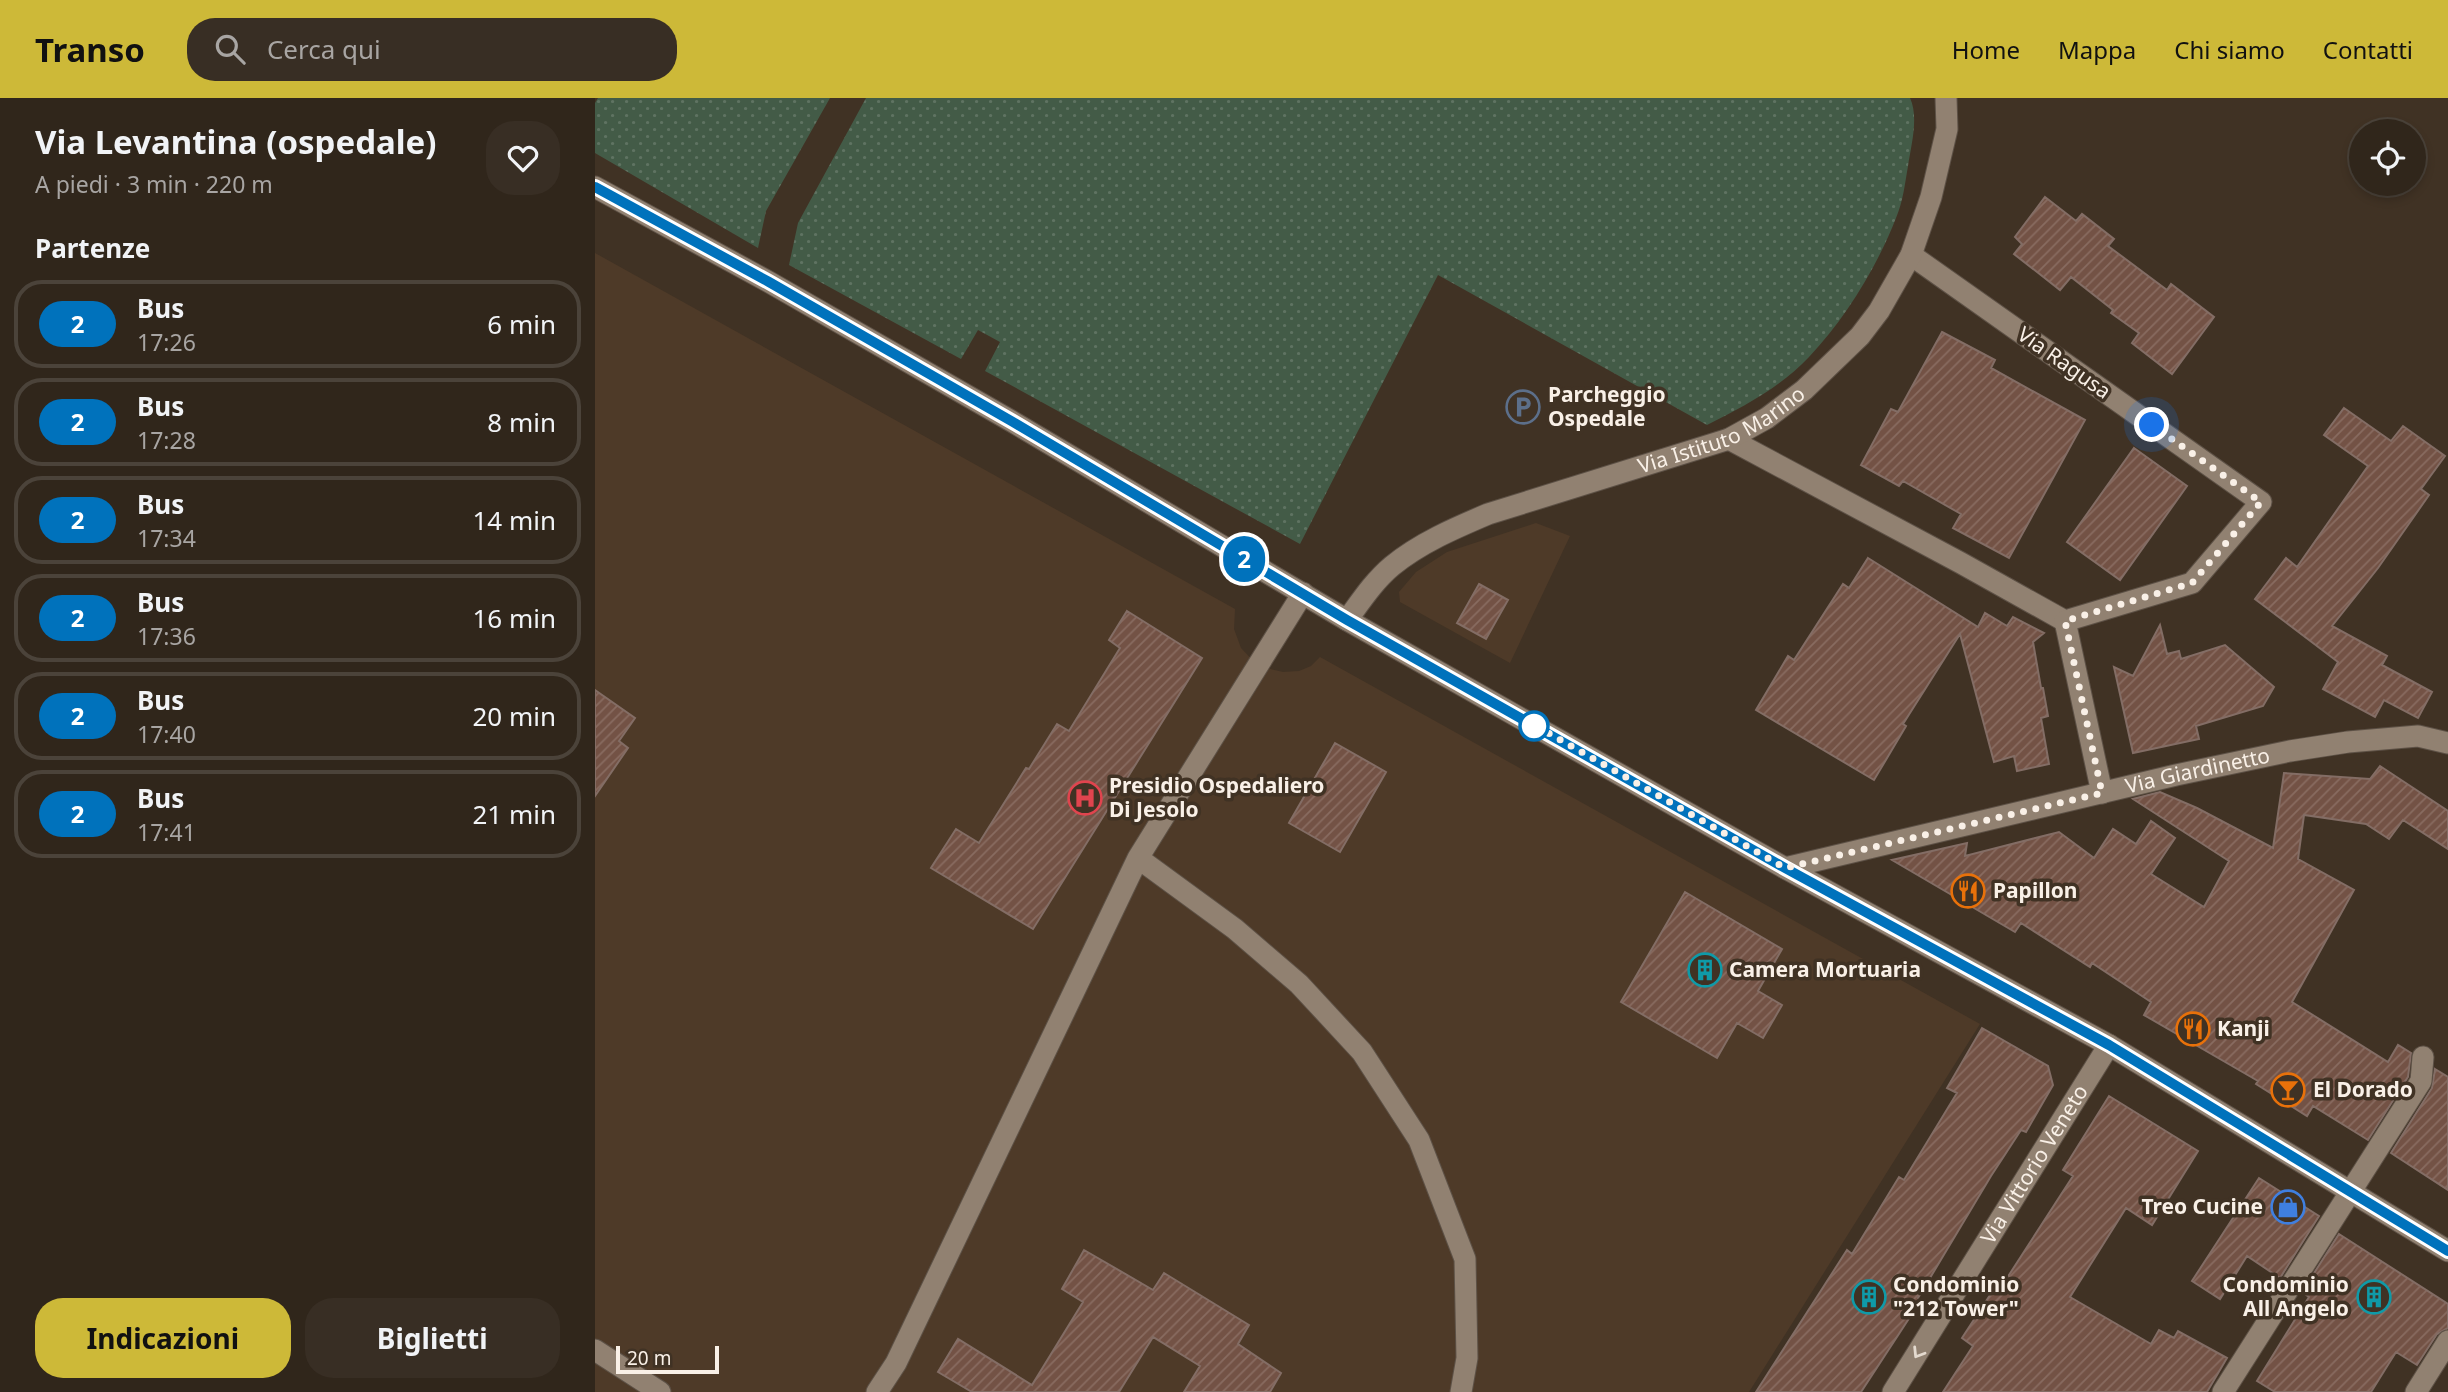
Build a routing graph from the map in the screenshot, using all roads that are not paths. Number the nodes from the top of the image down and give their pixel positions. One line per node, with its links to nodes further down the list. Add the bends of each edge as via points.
1 (1946, 98): 3 (street, Via Istituto Marino, via 1947,129)
2 (595, 187): 5 (street, via 990,408)
3 (1911, 255): 4 (street, Via Istituto Marino, via 1860,336 1804,390); 7 (street, Via Ragusa, via 2261,502 2192,583)
4 (1729, 439): 6 (street, Via Istituto Marino, via 1461,526 1391,567); 7 (street)
5 (1303, 593): 6 (street); 10 (street)
6 (1347, 620): 11 (street)
7 (2065, 621): 9 (street)
8 (2448, 743): 9 (street, Via Giardinetto, via 2418,736 2348,742)
9 (2102, 793): 11 (street, Via Giardinetto)
10 (1138, 858): 19 (street, via 896,1363); 20 (street, via 1235,929 1299,984 1361,1052 1419,1140 1465,1259 1467,1359)
11 (1785, 868): 12 (street)
12 (2109, 1045): 14 (street); 21 (street, Via Vittorio Veneto, one-way to 21)
13 (2423, 1057): 14 (street, via 2421,1081)
14 (2352, 1192): 15 (street); 22 (street)
15 (2448, 1251)
16 (2448, 1341): 23 (street)
17 (595, 1350): 18 (street)
18 (660, 1392)
19 (877, 1392)
20 (1461, 1392)
21 (1893, 1392)
22 (2223, 1392)
23 (2416, 1392)

